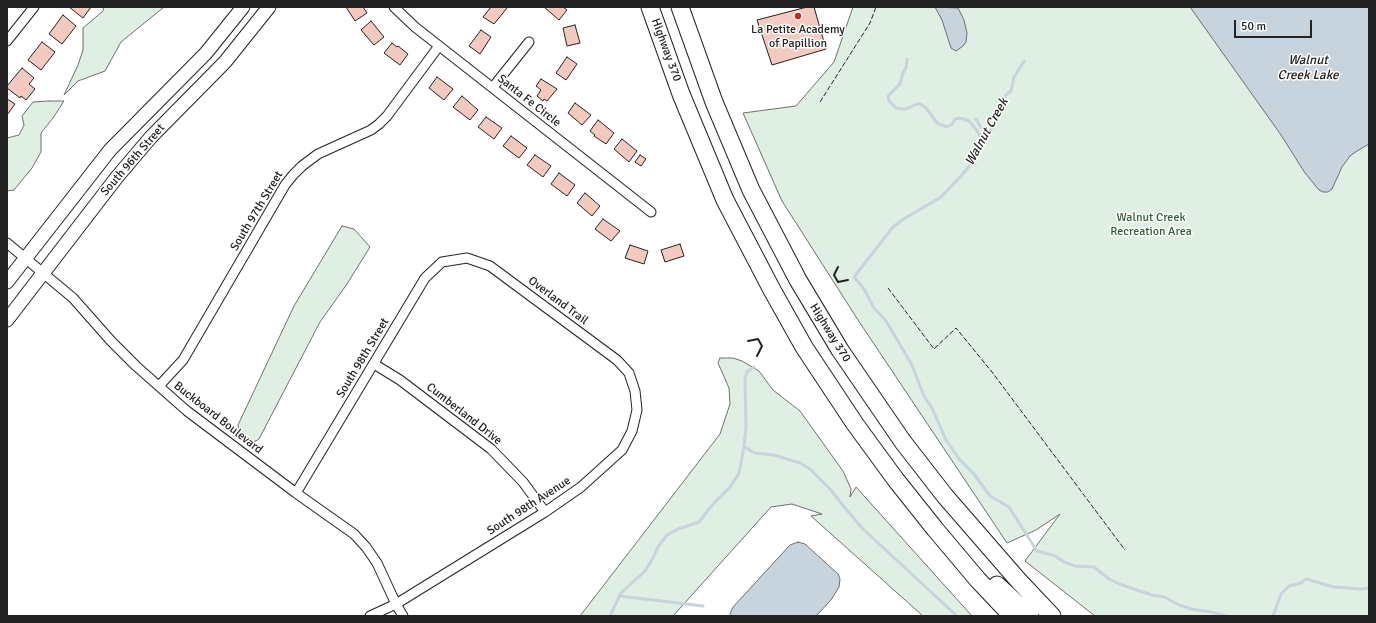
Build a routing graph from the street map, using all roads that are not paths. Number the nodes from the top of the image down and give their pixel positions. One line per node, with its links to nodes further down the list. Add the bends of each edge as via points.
1 (34, 7): 7 (street)
2 (243, 7): 13 (main road, South 96th Street, via 206,53 110,150)
3 (269, 7): 15 (main road, South 96th Street, via 224,62 116,177)
4 (394, 7): 9 (street, Santa Fe Circle)
5 (650, 7): 23 (highway, Highway 370, via 681,94 725,200 772,290 804,347 855,424)
6 (680, 7): 31 (highway, Highway 370, via 714,102 751,190 798,280 840,350 903,442 945,496)
7 (7, 41)
8 (529, 42): 10 (street)
9 (439, 46): 10 (street, Santa Fe Circle); 20 (street, South 97th Street, via 379,124 318,154 293,175 183,360)
10 (493, 87): 11 (street, Santa Fe Circle)
11 (651, 212)
12 (7, 243): 13 (street, Buckboard Boulevard)
13 (26, 258): 15 (street, Buckboard Boulevard); 16 (main road, South 96th Street)
14 (467, 258): 18 (street, South 98th Street, via 442,262 424,278); 19 (street, Overland Trail, via 490,266 617,360)
15 (44, 273): 17 (main road, South 96th Street); 20 (street, Buckboard Boulevard, via 73,298 111,341)
16 (7, 282)
17 (7, 320)
18 (374, 364): 21 (street, South 98th Street); 22 (street, Cumberland Drive, via 400,380 491,448 523,482)
19 (629, 372): 22 (street, South 98th Avenue, via 637,410 632,431 622,450)
20 (158, 386): 21 (street, Buckboard Boulevard)
21 (296, 494): 25 (street, Buckboard Boulevard, via 354,534 366,547 377,563)
22 (546, 512): 25 (street, South 98th Avenue)
23 (954, 552): 24 (highway, Highway 370); 30 (highway, via 1003,590)
24 (978, 580): 28 (highway); 29 (highway, Highway 370)
25 (396, 604): 26 (street, South 98th Avenue); 27 (street, Buckboard Boulevard)
26 (370, 616)
27 (403, 616)
28 (1004, 616)
29 (1012, 616)
30 (1030, 616)
31 (1052, 616)

